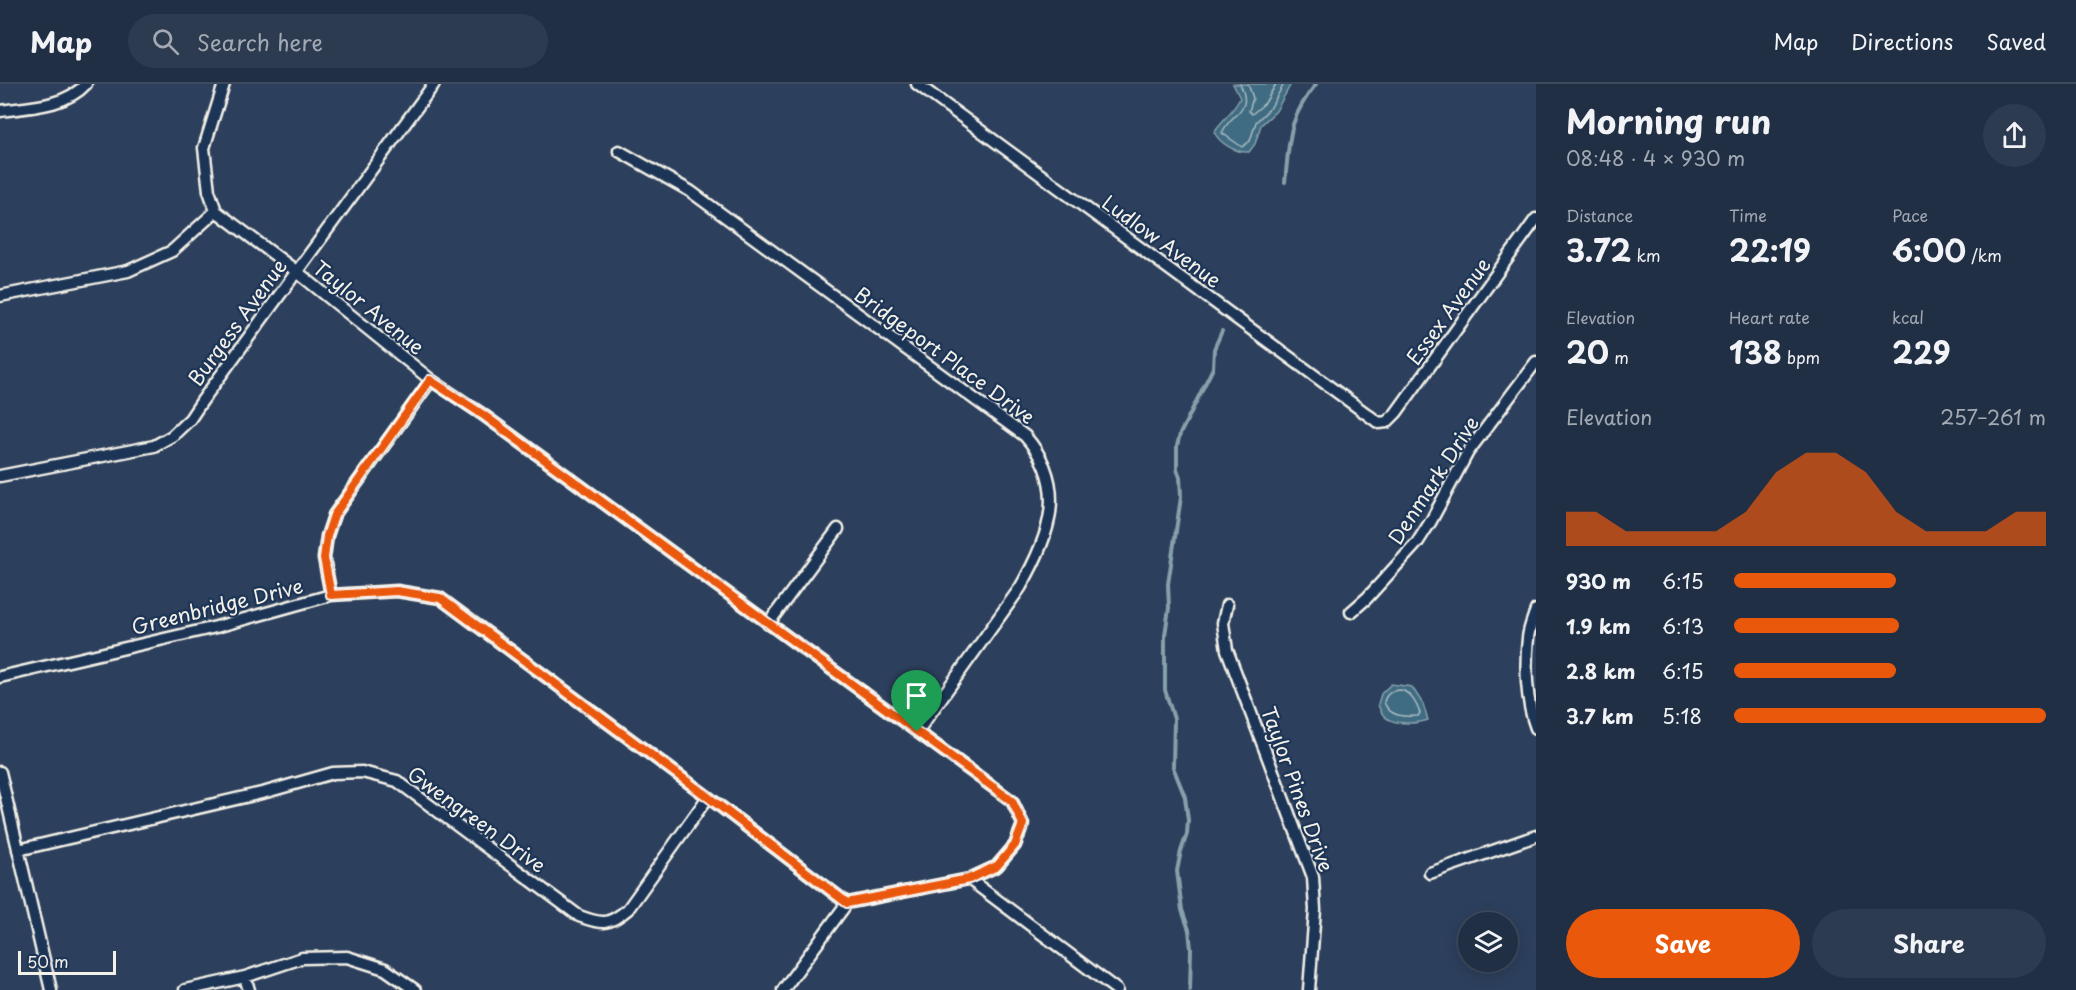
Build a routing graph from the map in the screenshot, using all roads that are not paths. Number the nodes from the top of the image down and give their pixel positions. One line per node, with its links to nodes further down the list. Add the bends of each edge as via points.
1 (86, 84): 5 (street, via 78,93 53,103)
2 (224, 84): 7 (street, via 204,148 209,191)
3 (434, 84): 9 (street, Burgess Avenue)
4 (917, 84): 13 (street, Ludlow Avenue, via 1379,423)
5 (0, 111)
6 (619, 151): 23 (street, Bridgeport Place Drive, via 700,198 1025,436 1044,461 1052,494 1051,511 1033,567)
7 (216, 211): 9 (street, Taylor Avenue); 10 (street, via 172,251 128,271)
8 (1536, 219): 13 (street, Essex Avenue)
9 (296, 271): 12 (street, Taylor Avenue); 14 (street, Burgess Avenue, via 190,419 172,436 154,446)
10 (0, 296)
11 (1536, 362): 19 (street, Denmark Drive, via 1468,452 1417,543)
12 (430, 380): 16 (street, via 334,515 324,558); 20 (street, Taylor Avenue)
13 (1387, 422)
14 (0, 476)
15 (838, 529): 20 (street)
16 (331, 595): 21 (street, Greenbridge Drive, via 216,627); 25 (street, Greenbridge Drive, via 397,591 440,598)
17 (1227, 605): 38 (street, Taylor Pines Drive, via 1223,623 1227,650 1313,877 1315,910)
18 (1536, 610): 22 (street, via 1528,637 1528,689)
19 (1351, 612)
20 (768, 624): 23 (street, Taylor Avenue)
21 (0, 677)
22 (1536, 728)
23 (917, 732): 29 (street, Taylor Avenue, via 1012,801 1023,824 1015,845 997,866)
24 (0, 772): 27 (street)
25 (708, 797): 27 (street, Gwengreen Drive, via 628,909 612,922 579,916 397,781 362,772 333,773); 30 (street, Greenbridge Drive)
26 (1536, 836): 28 (street)
27 (18, 850): 32 (street)
28 (1430, 873)
29 (969, 879): 30 (street); 37 (street)
30 (847, 903): 36 (street)
31 (245, 977): 33 (street); 34 (street); 35 (street, via 302,958 347,957 385,969)
32 (51, 990)
33 (185, 990)
34 (249, 990)
35 (415, 990)
36 (783, 990)
37 (1117, 990)
38 (1309, 990)

